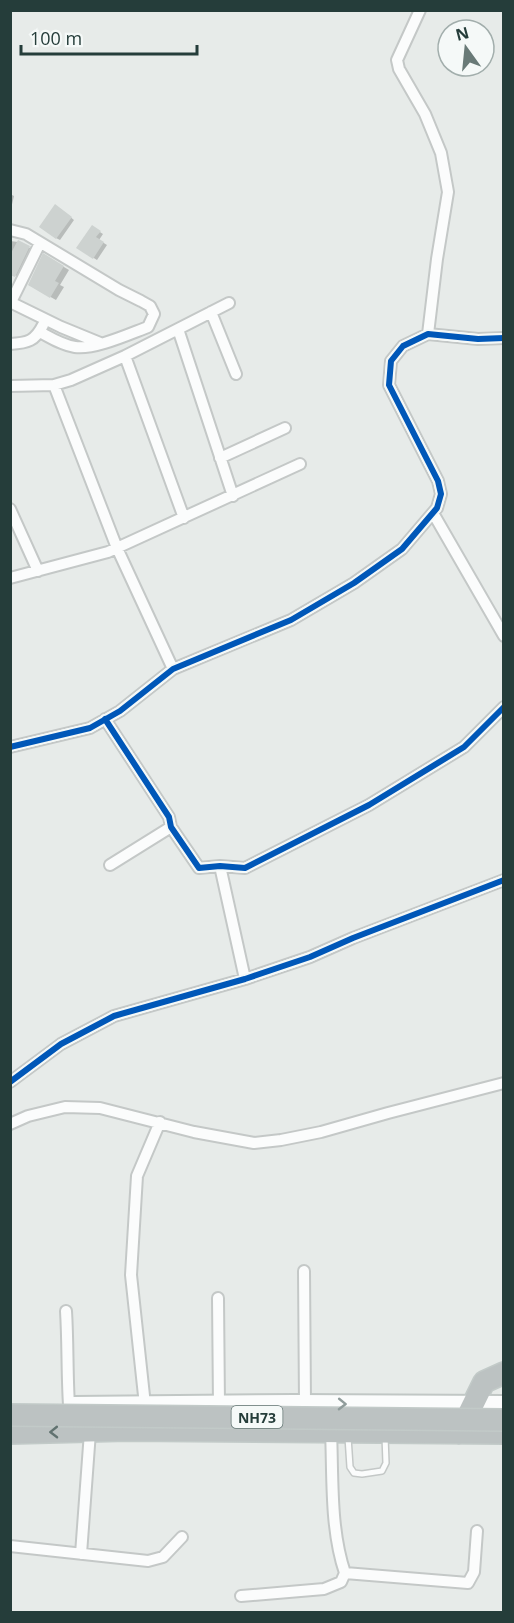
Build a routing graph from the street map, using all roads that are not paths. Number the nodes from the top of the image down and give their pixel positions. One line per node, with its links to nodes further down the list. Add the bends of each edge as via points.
1 (420, 10): 10 (street, via 397,60 441,153 448,192)
2 (10, 230): 3 (street)
3 (40, 243): 4 (street); 12 (street, via 150,306 154,314 148,327)
4 (11, 302): 7 (street)
5 (229, 303): 6 (street)
6 (211, 312): 8 (street); 15 (street)
7 (46, 320): 9 (street); 12 (street)
8 (178, 329): 14 (street); 19 (street)
9 (40, 332): 12 (street, via 74,347); 13 (street, via 26,343)
10 (428, 334): 11 (street); 23 (street, via 397,353 391,361 389,385 438,481 441,494)
11 (504, 338)
12 (100, 343)
13 (10, 344)
14 (125, 356): 16 (street); 24 (street)
15 (236, 374)
16 (54, 385): 17 (street); 25 (street)
17 (10, 386)
18 (285, 428): 19 (street)
19 (220, 458): 21 (street)
20 (300, 464): 21 (street)
21 (232, 496): 24 (street)
22 (10, 509): 26 (street)
23 (433, 513): 28 (street); 29 (street, via 402,549 354,583 291,620)
24 (184, 518): 25 (street)
25 (117, 548): 26 (street); 29 (street)
26 (38, 571): 27 (street)
27 (10, 578)
28 (504, 636)
29 (173, 669): 31 (street)
30 (504, 707): 35 (street, via 465,747 369,805 245,868)
31 (105, 719): 32 (street, via 90,728); 33 (street, via 169,817)
32 (10, 747)
33 (171, 827): 34 (street); 35 (street, via 199,868)
34 (110, 865)
35 (220, 866): 37 (street)
36 (504, 880): 37 (street)
37 (245, 979): 38 (street, via 114,1016 62,1044)
38 (10, 1082)
39 (504, 1083): 40 (street, via 272,1142 254,1143)
40 (160, 1122): 41 (street, via 100,1107 64,1107); 51 (street, via 137,1176 131,1275)
41 (10, 1124)
42 (304, 1271): 46 (street)
43 (218, 1299): 52 (street)
44 (66, 1311): 50 (street)
45 (504, 1373): 47 (highway, via 484,1382)
46 (305, 1403): 47 (street, one-way to 47); 52 (street)
47 (473, 1404): 48 (street); 58 (highway)
48 (504, 1404): 54 (highway)
49 (10, 1405): 50 (street)
50 (69, 1405): 51 (street)
51 (145, 1405): 52 (street)
52 (219, 1405)
53 (10, 1415): 54 (highway, NH73, bridge)
54 (499, 1428): 58 (highway)
55 (340, 1431): 56 (highway); 56 (lane, via 350,1467 354,1473 362,1474 382,1471 386,1463); 57 (highway); 64 (street, via 335,1521)
56 (384, 1431): 58 (highway)
57 (90, 1432): 59 (highway, one-way to 59); 63 (street)
58 (459, 1433)
59 (11, 1434)
60 (477, 1531): 64 (street, via 474,1572 468,1583)
61 (182, 1537): 63 (street, via 164,1557 148,1561)
62 (10, 1546): 63 (street)
63 (81, 1554)
64 (345, 1573): 65 (street, via 341,1582 324,1589)
65 (241, 1596)

